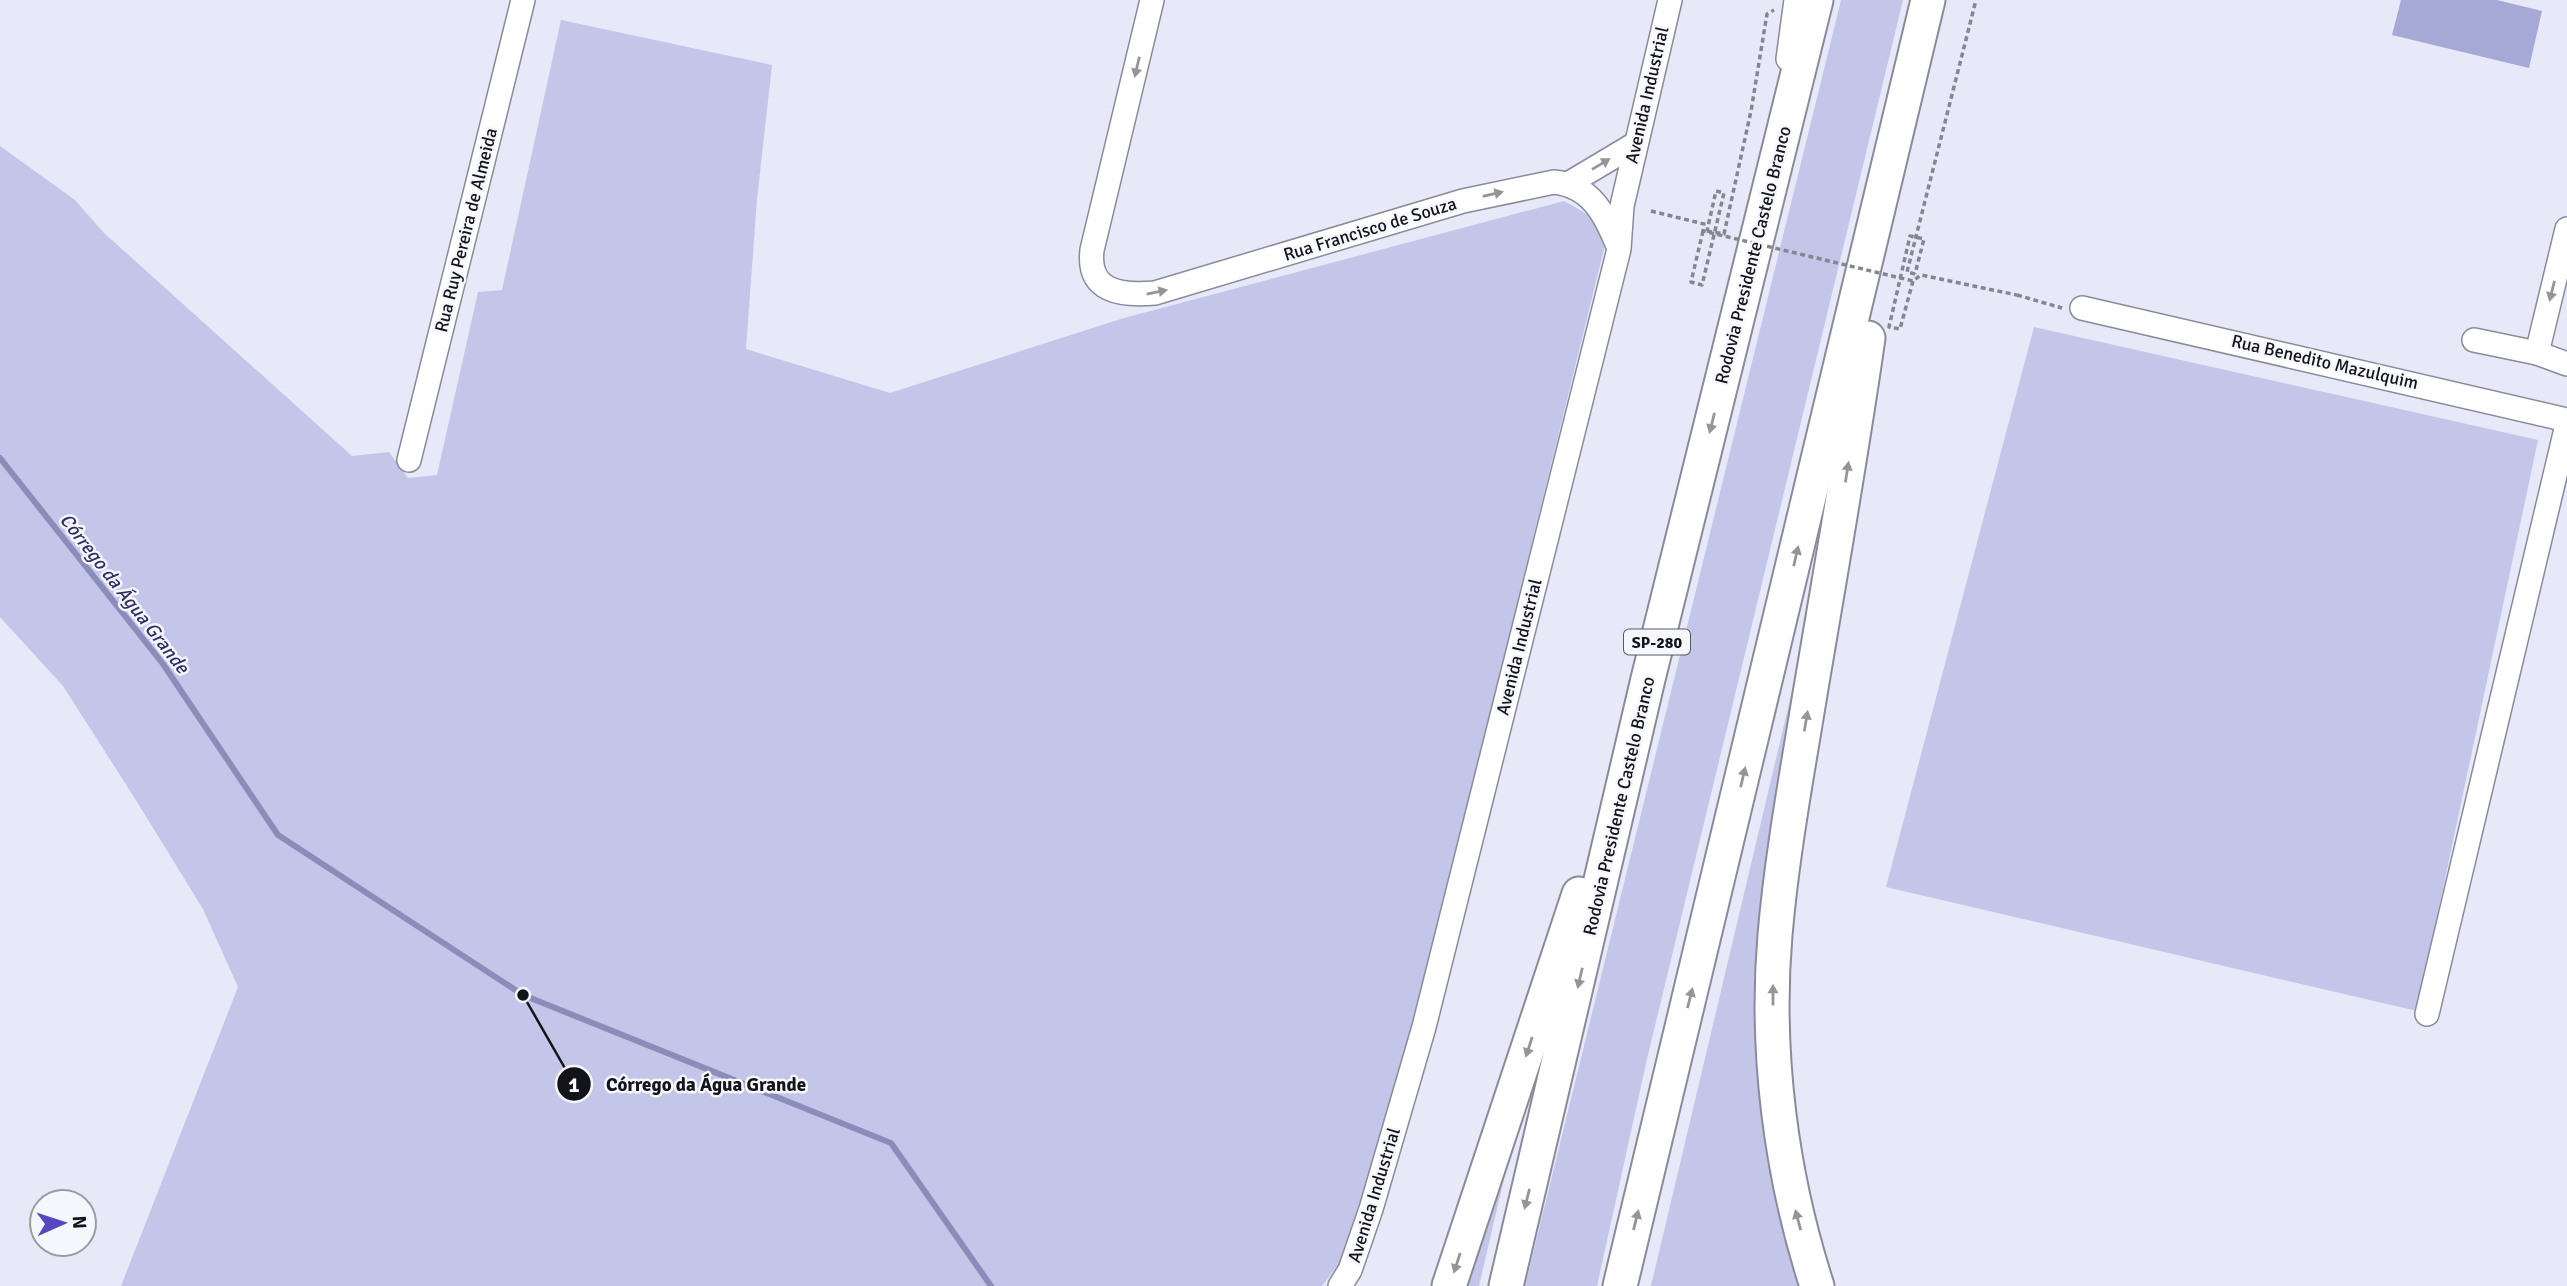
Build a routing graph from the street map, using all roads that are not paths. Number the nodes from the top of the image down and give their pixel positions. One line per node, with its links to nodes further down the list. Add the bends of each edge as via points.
1 (523, 0): 18 (street, Rua Ruy Pereira de Almeida)
2 (1152, 0): 10 (street, Rua Francisco de Souza, one-way to 10, via 1090,267 1094,277 1118,291 1156,293 1463,201 1533,185)
3 (1670, 0): 8 (street, Avenida Industrial)
4 (1796, 0): 9 (street)
5 (1816, 0): 9 (highway, Rodovia Presidente Castelo Branco / SP-280)
6 (1929, 8): 7 (highway)
7 (1897, 132): 24 (highway, one-way to 7); 25 (highway, one-way to 7, via 1785,1157 1773,1035 1775,937 1790,813 1858,403)
8 (1635, 144): 10 (street, one-way to 8); 12 (street, Avenida Industrial, via 1622,206)
9 (1779, 152): 19 (highway, Rodovia Presidente Castelo Branco / SP-280, one-way to 19)
10 (1568, 184): 12 (street, via 1598,206)
11 (2567, 229): 15 (street, one-way to 15)
12 (1619, 249): 21 (street, Avenida Industrial, via 1424,1027 1371,1209)
13 (2082, 308): 17 (street, Rua Benedito Mazulquim)
14 (2474, 340): 15 (street)
15 (2536, 353): 16 (street)
16 (2567, 364)
17 (2567, 423): 20 (street)
18 (409, 460)
19 (1648, 679): 22 (highway, one-way to 22); 23 (highway, Rodovia Presidente Castelo Branco / SP-280, one-way to 23)
20 (2427, 1014)
21 (1340, 1286)
22 (1449, 1286)
23 (1506, 1286)
24 (1620, 1286)
25 (1817, 1286)

